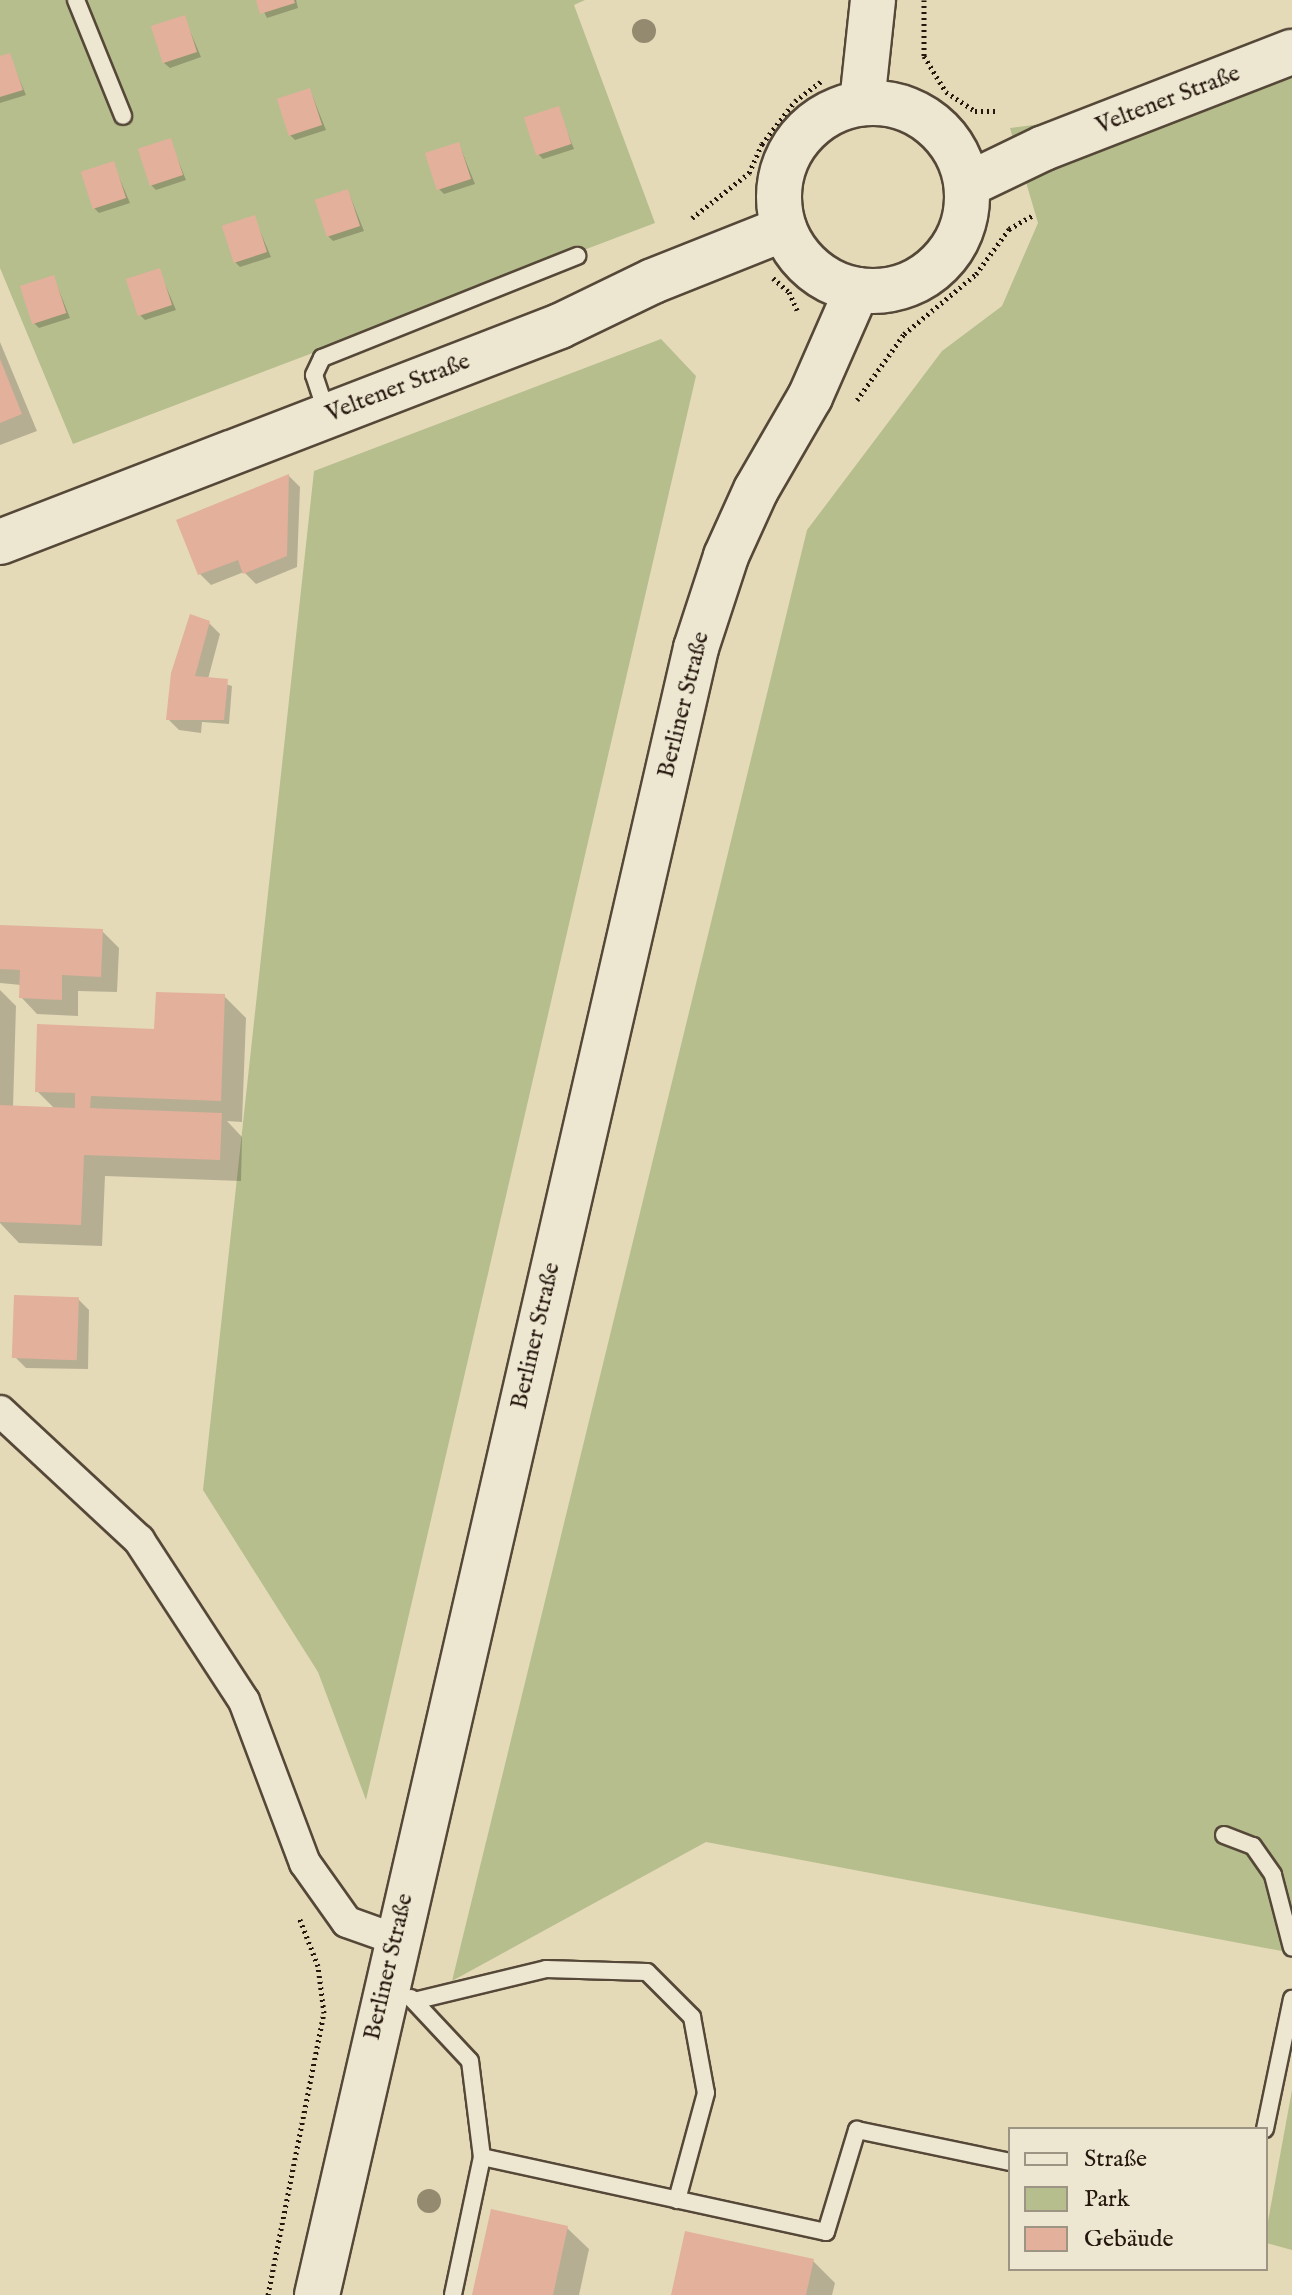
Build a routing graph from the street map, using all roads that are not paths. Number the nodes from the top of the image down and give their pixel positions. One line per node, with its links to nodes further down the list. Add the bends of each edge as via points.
1 (76, 0): 6 (lane)
2 (873, 0): 5 (main road)
3 (888, 0): 5 (main road)
4 (1292, 52): 7 (main road, Veltener Straße)
5 (858, 93): 7 (main road, via 932,123 951,143); 8 (main road, via 800,137 784,169)
6 (123, 116)
7 (965, 176): 10 (main road, via 963,222 947,256 929,273)
8 (782, 217): 10 (main road, via 812,269); 11 (main road, Veltener Straße, via 560,326)
9 (577, 256): 11 (lane, via 322,358 314,375)
10 (870, 290): 15 (main road, Berliner Straße, via 830,404 756,490 726,556 696,648)
11 (328, 416): 12 (main road, Veltener Straße)
12 (0, 542)
13 (0, 1411): 15 (street, via 139,1540 244,1701 305,1863 347,1922)
14 (1224, 1835): 16 (lane, via 1253,1846 1273,1875)
15 (395, 1939): 17 (main road, Berliner Straße)
16 (1292, 1948)
17 (401, 1994): 20 (lane, via 470,2061); 22 (lane, via 546,1969 647,1972 692,2017 706,2093); 23 (main road, Berliner Straße)
18 (1292, 1999): 19 (lane)
19 (1265, 2127)
20 (482, 2157): 22 (lane); 24 (lane)
21 (1008, 2162): 22 (lane, via 857,2130 826,2232)
22 (677, 2200)
23 (317, 2295)
24 (453, 2295)

